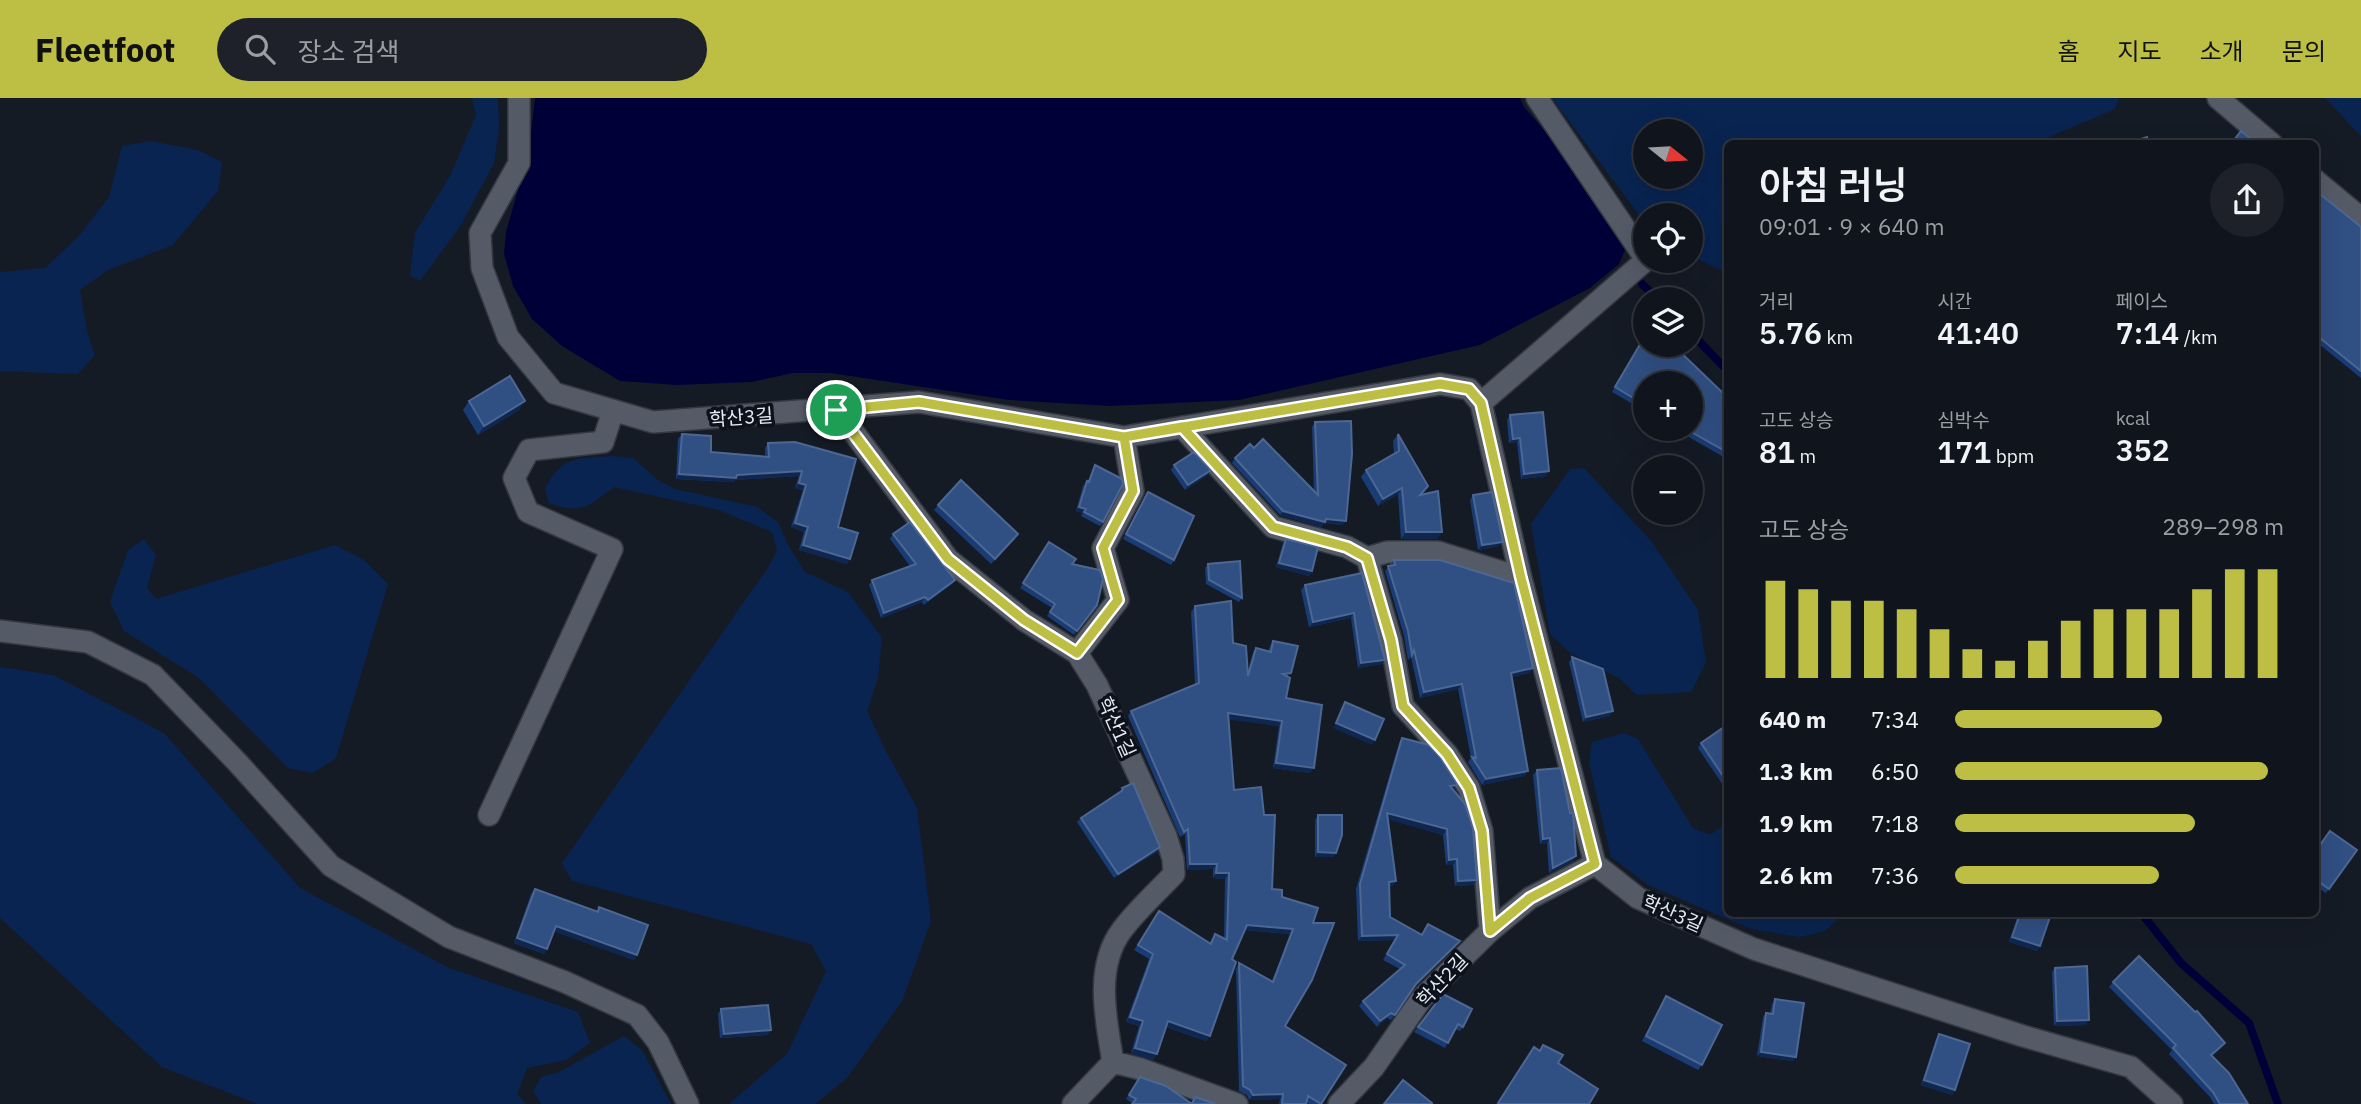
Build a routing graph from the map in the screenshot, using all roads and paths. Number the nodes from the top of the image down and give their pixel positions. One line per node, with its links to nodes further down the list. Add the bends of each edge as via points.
1 (519, 98): 11 (street, 학산3길, via 519,163 480,233 482,268 508,337 554,393)
2 (1537, 98): 7 (street)
3 (2218, 98): 4 (street)
4 (2267, 140)
5 (2319, 183): 6 (street)
6 (2361, 218)
7 (1633, 241)
8 (1633, 270): 9 (street)
9 (1481, 403): 12 (street, 학산3길, via 1469,389 1440,384); 15 (street)
10 (836, 410): 11 (street, 학산3길, via 653,422); 13 (street, 학산3길, via 919,402); 17 (street, 학산1길, via 948,559 1024,620)
11 (613, 411): 18 (street, via 603,442 529,450 514,478 528,512 612,549)
12 (1182, 427): 13 (street, 학산3길); 14 (street, via 1273,527 1347,547)
13 (1124, 437): 17 (street, via 1133,491 1103,548 1118,600)
14 (1367, 558): 15 (street, via 1387,552 1438,552); 20 (street, via 1391,640 1403,706 1447,754 1469,788 1482,831)
15 (1521, 578): 19 (street)
16 (0, 631): 22 (street, via 88,642 153,675 331,866 449,937 637,1015 659,1042)
17 (1077, 653): 21 (street, 학산1길, via 1097,685 1173,859 1174,874 1121,930 1110,949 1103,999)
18 (489, 815)
19 (1595, 864): 20 (street, 학산2길, via 1530,898); 26 (street, 학산3길, via 1638,898 1754,949 2132,1067)
20 (1490, 931): 25 (street, 학산2길, via 1422,998 1374,1067)
21 (1113, 1062): 23 (street); 24 (street)
22 (688, 1104)
23 (1073, 1104)
24 (1237, 1104)
25 (1339, 1104)
26 (2172, 1104)

